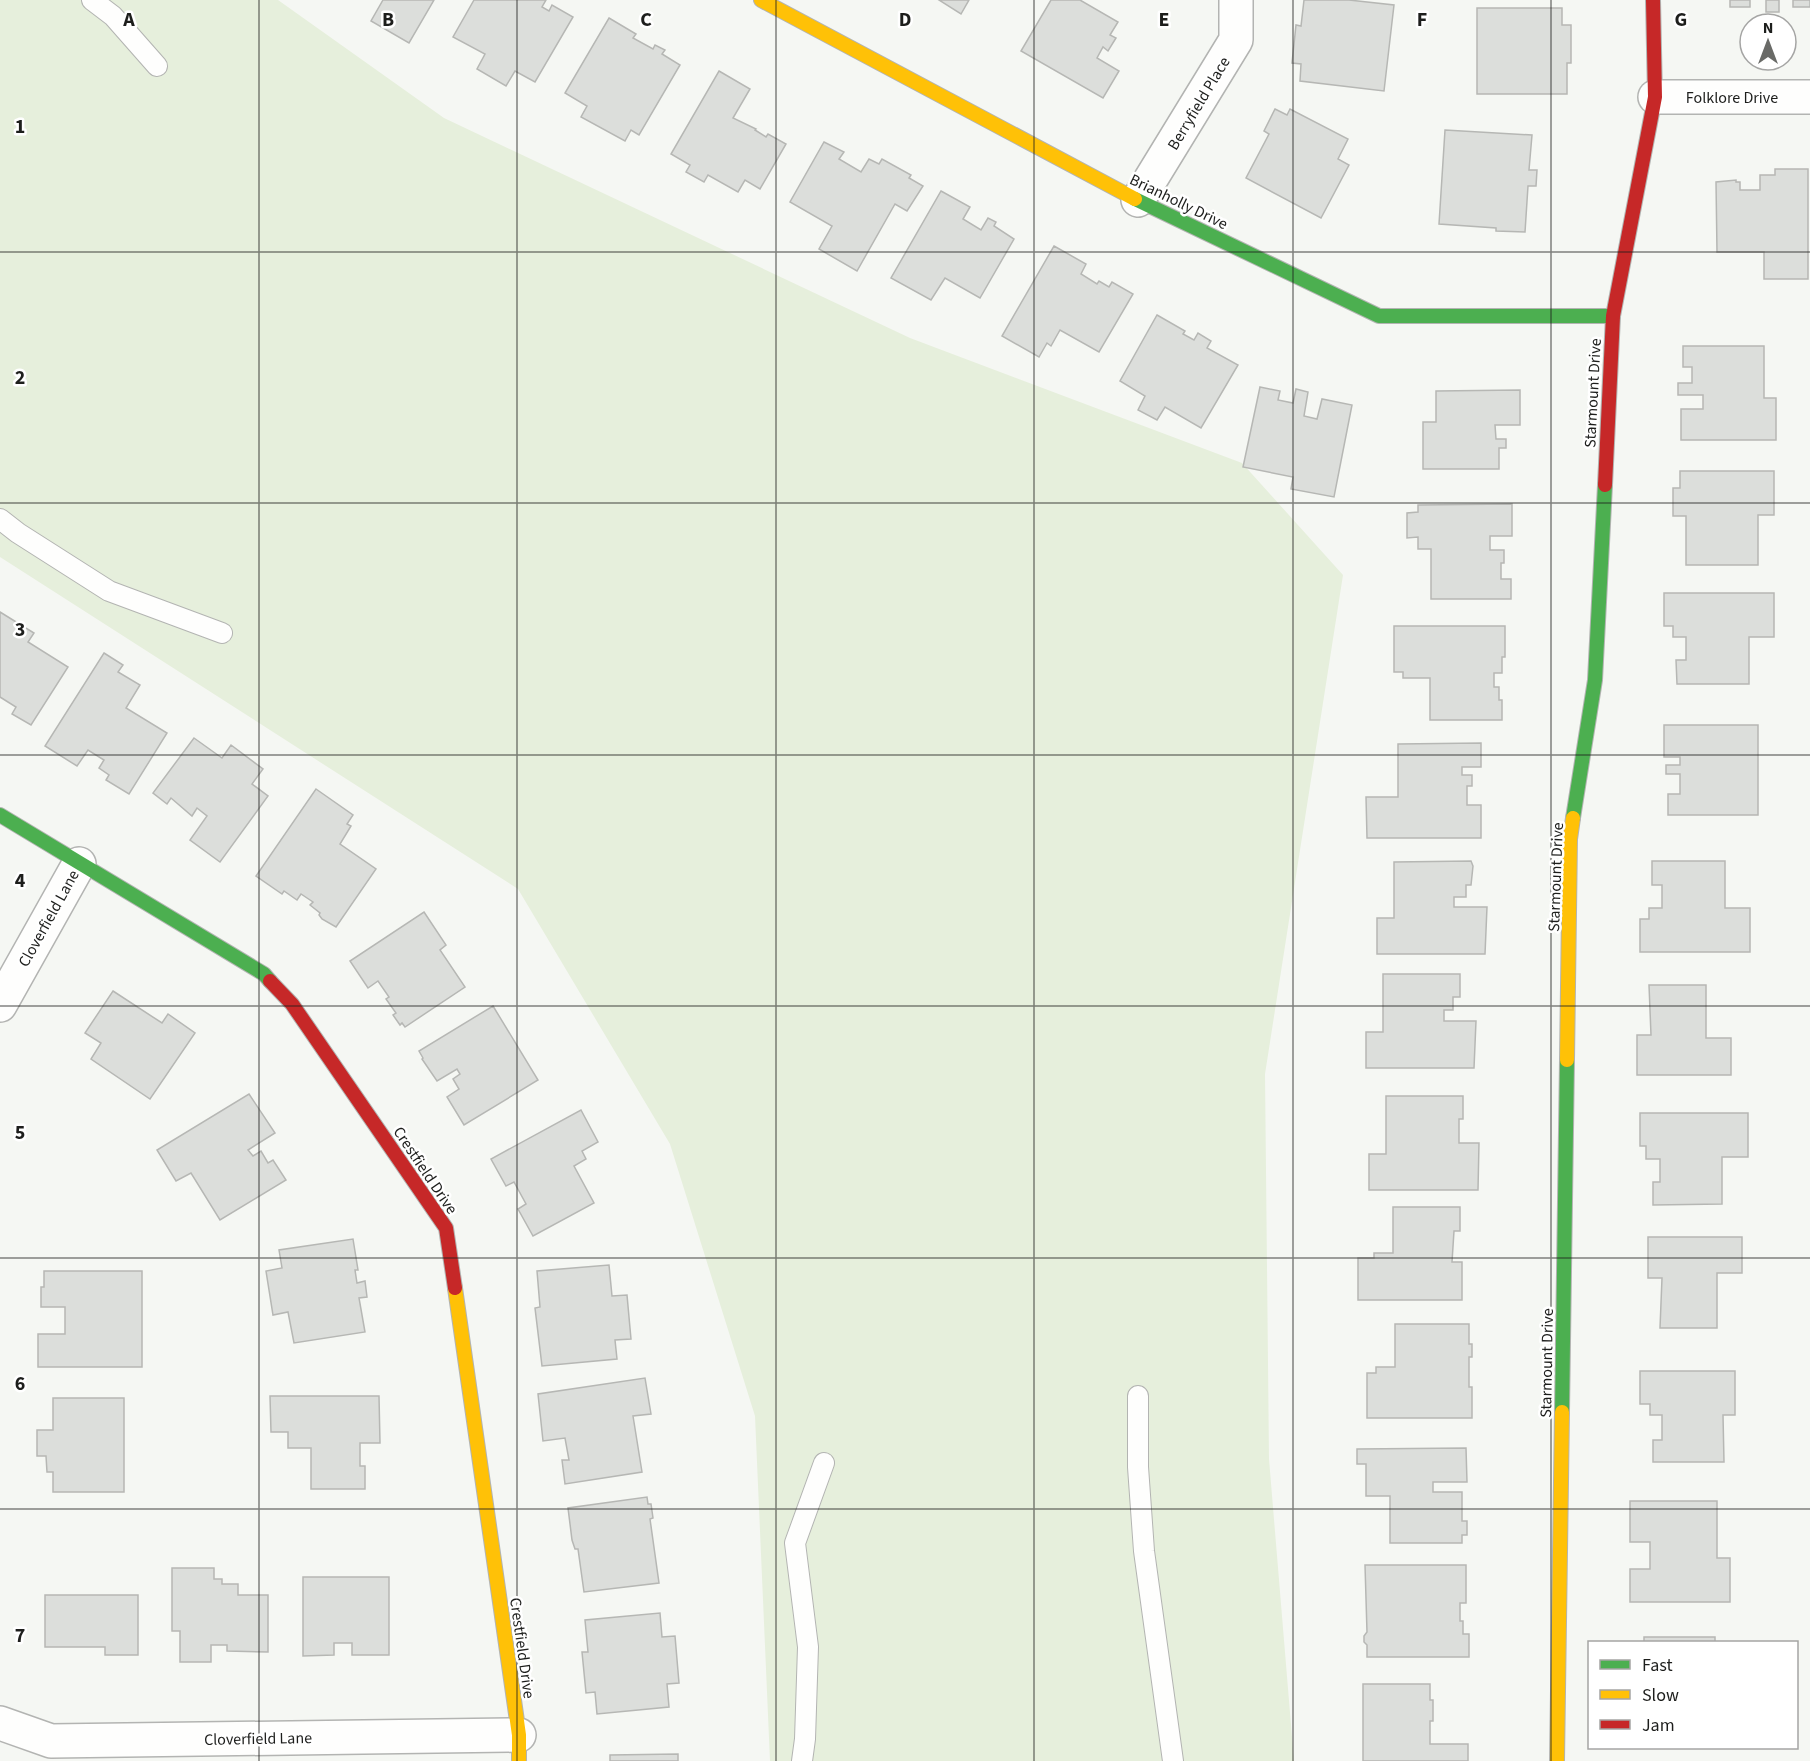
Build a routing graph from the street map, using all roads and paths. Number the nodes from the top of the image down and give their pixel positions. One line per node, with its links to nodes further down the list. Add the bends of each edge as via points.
1 (92, 0): 5 (lane, via 113,16)
2 (761, 0): 8 (street, Brianholly Drive)
3 (1236, 0): 8 (street, Berryfield Place, via 1236,40)
4 (1653, 0): 6 (street, Starmount Drive)
5 (157, 66)
6 (1655, 97): 7 (street, Folklore Drive); 9 (street, Starmount Drive)
7 (1810, 97)
8 (1138, 200): 9 (street, Brianholly Drive, via 1379,316)
9 (1613, 316): 21 (street, Starmount Drive, via 1595,680 1570,839)
10 (0, 519): 11 (lane, via 109,591)
11 (222, 633)
12 (0, 815): 13 (street, Crestfield Drive)
13 (79, 864): 14 (street, Cloverfield Lane); 18 (street, Crestfield Drive, via 264,974 292,1004 446,1228)
14 (0, 1005)
15 (1138, 1396): 20 (lane, via 1144,1551)
16 (824, 1463): 19 (lane, via 795,1543 808,1647)
17 (0, 1723): 18 (street, Cloverfield Lane, via 51,1741)
18 (519, 1748)
19 (802, 1761)
20 (1173, 1761)
21 (1557, 1761)

